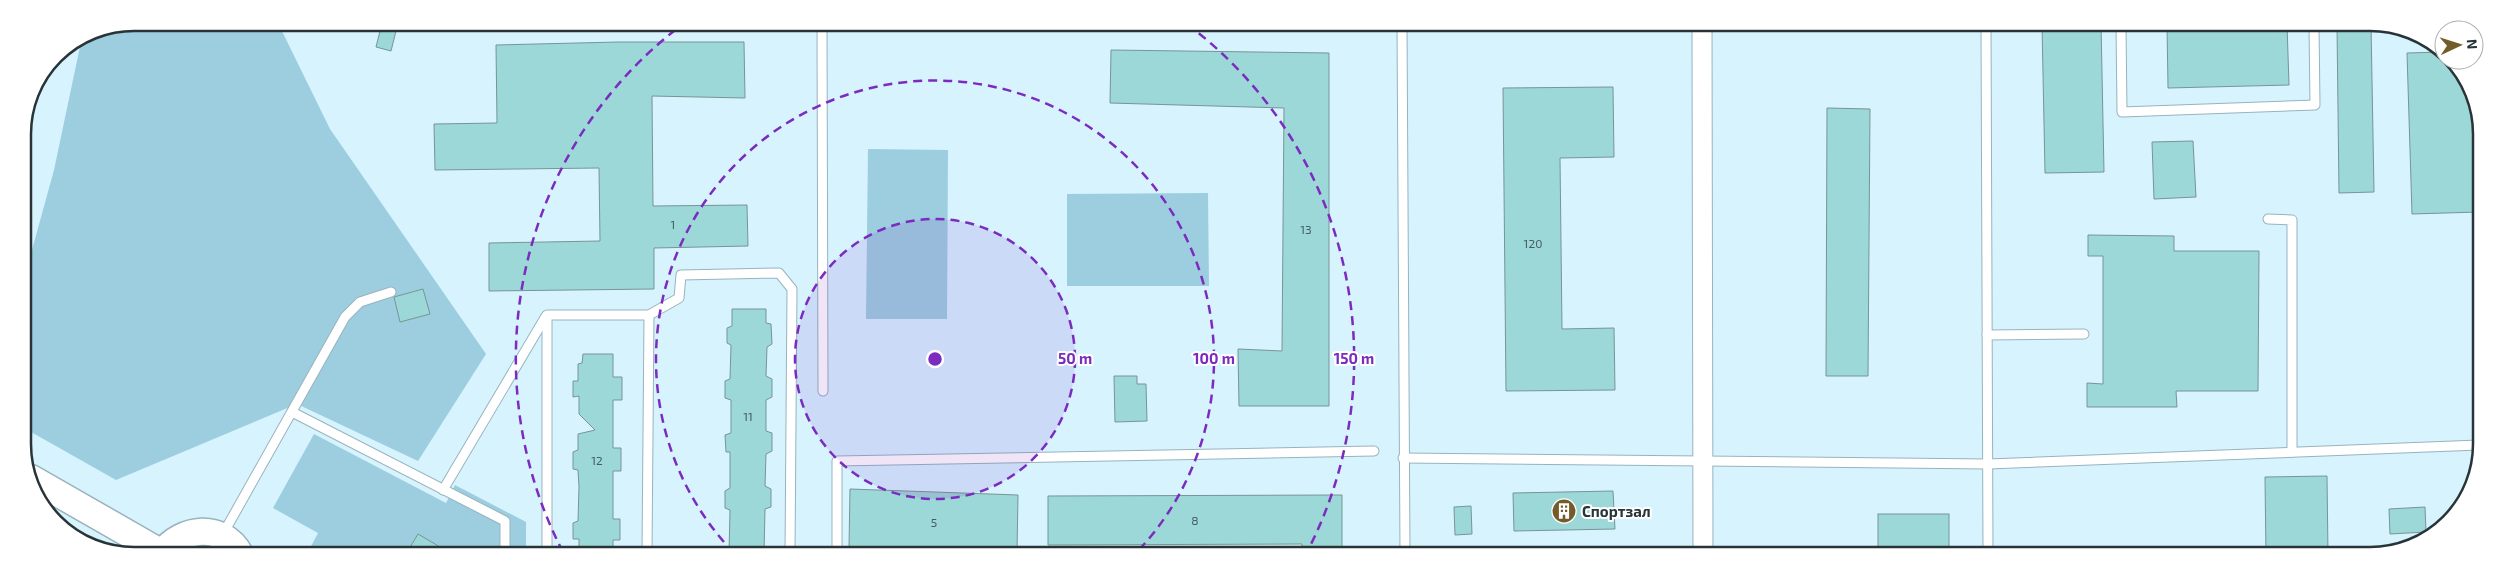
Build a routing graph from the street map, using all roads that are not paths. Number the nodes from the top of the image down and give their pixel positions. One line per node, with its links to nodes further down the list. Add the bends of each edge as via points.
1 (822, 31): 13 (lane)
2 (1402, 31): 18 (lane)
3 (1702, 31): 19 (street)
4 (1986, 31): 12 (lane)
5 (2121, 31): 6 (lane, via 2122,112 2315,106)
6 (2314, 31)
7 (2268, 220): 17 (lane, via 2292,220)
8 (391, 292): 14 (lane, via 360,302 345,317)
9 (547, 315): 10 (lane); 22 (lane); 27 (lane)
10 (649, 315): 28 (lane); 29 (lane, via 679,298 681,276 779,273 792,289)
11 (2084, 334): 12 (lane)
12 (1987, 335): 20 (lane)
13 (823, 391)
14 (292, 412): 22 (lane, via 334,439); 23 (lane)
15 (2473, 445): 17 (lane)
16 (1374, 451): 30 (lane, via 836,461)
17 (2292, 452): 20 (lane)
18 (1404, 458): 19 (lane); 31 (lane)
19 (1703, 461): 20 (lane); 32 (street)
20 (1988, 464): 33 (lane)
21 (39, 483): 24 (street)
22 (443, 490): 26 (lane, via 505,521)
23 (231, 545): 25 (street, via 200,531 185,534)
24 (152, 547)
25 (167, 547)
26 (504, 547)
27 (546, 547)
28 (647, 547)
29 (790, 547)
30 (837, 547)
31 (1405, 547)
32 (1703, 547)
33 (1988, 547)

